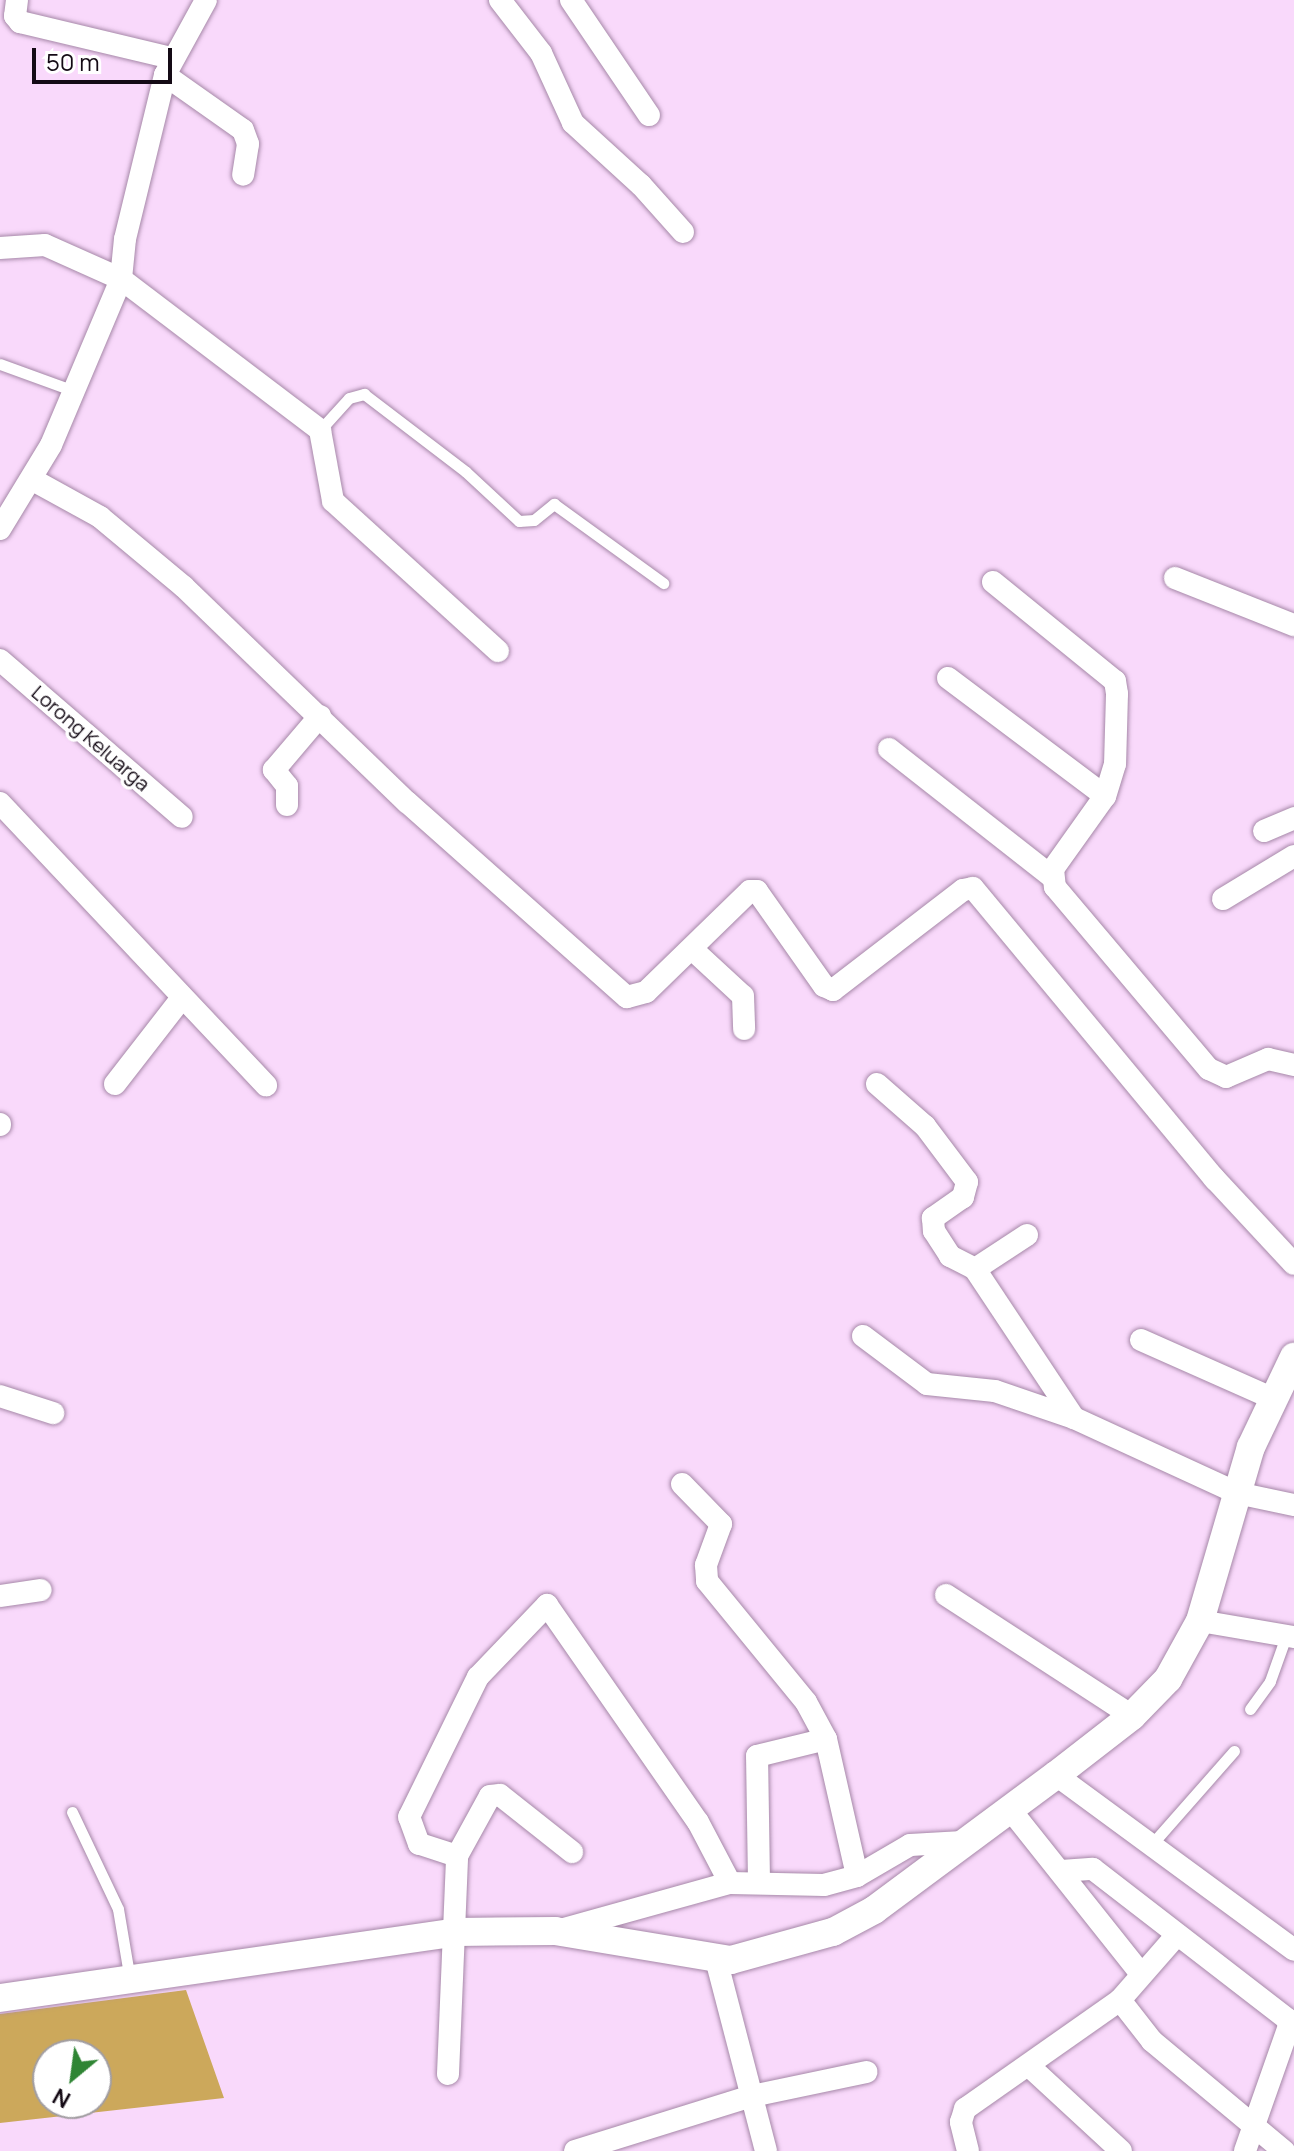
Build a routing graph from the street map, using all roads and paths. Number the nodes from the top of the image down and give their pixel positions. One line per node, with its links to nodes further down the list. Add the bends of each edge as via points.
1 (17, 0): 5 (street, via 15,16 20,22)
2 (206, 0): 5 (street)
3 (500, 0): 8 (street, via 541,53 573,123)
4 (571, 0): 6 (street)
5 (168, 66): 7 (street, via 243,130 248,144); 10 (street, via 125,239)
6 (649, 115)
7 (243, 175)
8 (683, 232)
9 (0, 248): 10 (street, via 45,245)
10 (121, 279): 12 (street); 13 (street)
11 (0, 364): 12 (lane)
12 (74, 391): 14 (street)
13 (320, 430): 18 (lane, via 349,398 364,394 466,472 519,521 534,520 554,504); 20 (street, via 333,501)
14 (33, 480): 15 (street); 23 (street, via 100,517 184,587)
15 (0, 529)
16 (1175, 578): 19 (street)
17 (993, 582): 25 (street, via 1115,681 1115,764)
18 (663, 583)
19 (1294, 625)
20 (498, 651)
21 (0, 660): 28 (street, Lorong Keluarga)
22 (948, 678): 25 (street)
23 (320, 716): 27 (street, via 274,770 287,786); 34 (street, via 407,802 627,997 646,992)
24 (889, 749): 32 (street)
25 (1105, 796): 32 (street, via 1056,862)
26 (0, 803): 35 (street)
27 (287, 805)
28 (182, 817)
29 (1294, 818): 30 (street)
30 (1264, 831)
31 (1294, 856): 33 (street)
32 (1052, 877): 37 (street, via 1055,887 1209,1069 1226,1077 1268,1059)
33 (1223, 899)
34 (692, 949): 36 (street, via 743,996); 42 (street, via 755,891 824,986 833,990 963,890 973,888 1215,1179)
35 (181, 999): 38 (street); 40 (street)
36 (744, 1029)
37 (1294, 1065)
38 (115, 1084)
39 (877, 1084): 43 (street, via 925,1126 967,1182 963,1197 933,1218 934,1231 950,1256)
40 (266, 1085)
41 (1027, 1235): 43 (street)
42 (1294, 1264)
43 (975, 1269): 50 (street)
44 (863, 1336): 50 (street, via 927,1384 995,1391)
45 (1141, 1340): 48 (street)
46 (1294, 1357): 48 (street)
47 (0, 1396): 49 (street)
48 (1272, 1398): 52 (street)
49 (53, 1413)
50 (1074, 1418): 52 (street)
51 (682, 1484): 61 (street, via 721,1524 706,1565 707,1581 806,1702)
52 (1237, 1493): 53 (street); 57 (street)
53 (1294, 1505)
54 (41, 1590): 56 (street)
55 (946, 1595): 60 (street)
56 (0, 1596)
57 (1200, 1621): 58 (street); 60 (street, via 1168,1679)
58 (1290, 1637): 59 (lane)
59 (1250, 1709)
60 (1132, 1716): 63 (street)
61 (826, 1739): 71 (street); 72 (street, via 757,1756)
62 (1234, 1751): 67 (lane)
63 (1056, 1775): 64 (street); 67 (street)
64 (1009, 1808): 66 (street); 70 (street)
65 (72, 1812): 80 (lane, via 118,1909)
66 (963, 1842): 71 (street, via 910,1845); 78 (street, via 874,1910 833,1932 731,1960)
67 (1152, 1844): 77 (street)
68 (572, 1852): 69 (street, via 495,1794)
69 (457, 1856): 73 (street, via 419,1844 409,1817 478,1677 547,1605 698,1822); 75 (street)
70 (1061, 1871): 76 (street, via 1093,1869); 79 (street)
71 (857, 1876): 72 (street, via 824,1885)
72 (759, 1881): 73 (street)
73 (730, 1883): 74 (street)
74 (555, 1931): 75 (street); 78 (street)
75 (457, 1932): 80 (street); 85 (street)
76 (1177, 1935): 79 (street); 87 (street, via 1288,2022)
77 (1294, 1950)
78 (716, 1959): 86 (street)
79 (1141, 1974): 82 (street)
80 (130, 1981): 81 (street)
81 (0, 1998)
82 (1120, 2000): 83 (street); 87 (street, via 1152,2041)
83 (1029, 2066): 90 (street, via 965,2109 961,2122); 91 (street)
84 (867, 2072): 86 (street)
85 (448, 2074)
86 (752, 2096): 88 (street); 89 (street)
87 (1255, 2126): 92 (street); 93 (street)
88 (575, 2151)
89 (766, 2151)
90 (968, 2151)
91 (1121, 2151)
92 (1245, 2151)
93 (1284, 2151)

